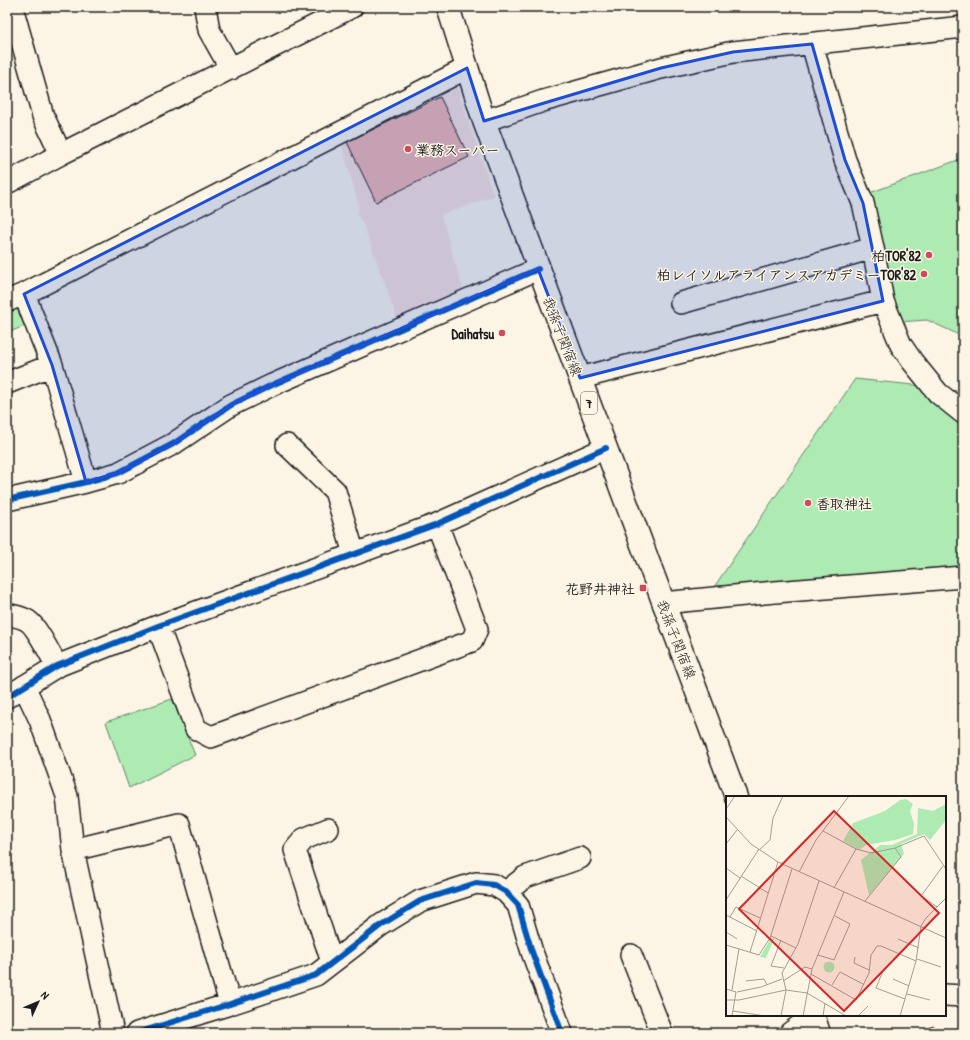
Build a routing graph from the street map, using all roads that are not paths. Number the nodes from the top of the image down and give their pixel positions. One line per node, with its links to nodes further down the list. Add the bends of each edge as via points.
1 (12, 7): 10 (street, via 43,116)
2 (205, 7): 8 (street, via 209,30)
3 (352, 7): 8 (street)
4 (448, 7): 7 (main road, 我孫子関宿線 / 7)
5 (963, 27): 6 (street)
6 (812, 44): 9 (street, via 733,52 668,67 543,101); 12 (street, via 845,160 863,203)
7 (468, 68): 9 (main road, 我孫子関宿線 / 7); 14 (street)
8 (231, 69): 10 (street)
9 (484, 121): 13 (main road, 我孫子関宿線 / 7)
10 (61, 154): 11 (street)
11 (7, 183)
12 (873, 248): 15 (street); 16 (street)
13 (538, 269): 18 (main road, 我孫子関宿線 / 7); 23 (street, via 231,405 173,444 125,470)
14 (16, 297): 17 (street)
15 (883, 302): 18 (street); 20 (street, via 912,362 938,393)
16 (680, 303)
17 (52, 365): 19 (street); 23 (street)
18 (580, 378): 22 (main road, 我孫子関宿線 / 7)
19 (7, 383)
20 (963, 413)
21 (287, 445): 26 (street, via 335,491)
22 (606, 448): 25 (street); 28 (main road, 我孫子関宿線 / 7)
23 (86, 482): 24 (street)
24 (7, 500)
25 (437, 524): 26 (street); 30 (street, via 477,629 472,641 211,737 196,729)
26 (354, 554): 30 (street)
27 (963, 577): 28 (street, via 712,598)
28 (664, 605): 34 (main road, 我孫子関宿線 / 7)
29 (7, 614): 31 (street, via 28,621)
30 (158, 626): 31 (street)
31 (57, 666): 32 (street)
32 (24, 686): 33 (street); 36 (street, via 40,720 67,796)
33 (7, 698)
34 (736, 796)
35 (328, 829): 40 (street, via 304,839 295,850)
36 (73, 850): 43 (street, via 179,824); 46 (street)
37 (580, 858): 38 (street, via 525,877)
38 (506, 892): 40 (street, via 494,885 476,883 420,901 381,925); 48 (street, via 518,906)
39 (631, 956): 49 (street)
40 (332, 962): 43 (street, via 316,975)
41 (946, 995): 42 (street)
42 (963, 996)
43 (230, 1004): 47 (street)
44 (812, 1016): 50 (street)
45 (813, 1016): 51 (main road)
46 (112, 1033)
47 (137, 1033)
48 (562, 1033)
49 (662, 1033)
50 (790, 1033)
51 (819, 1033)

